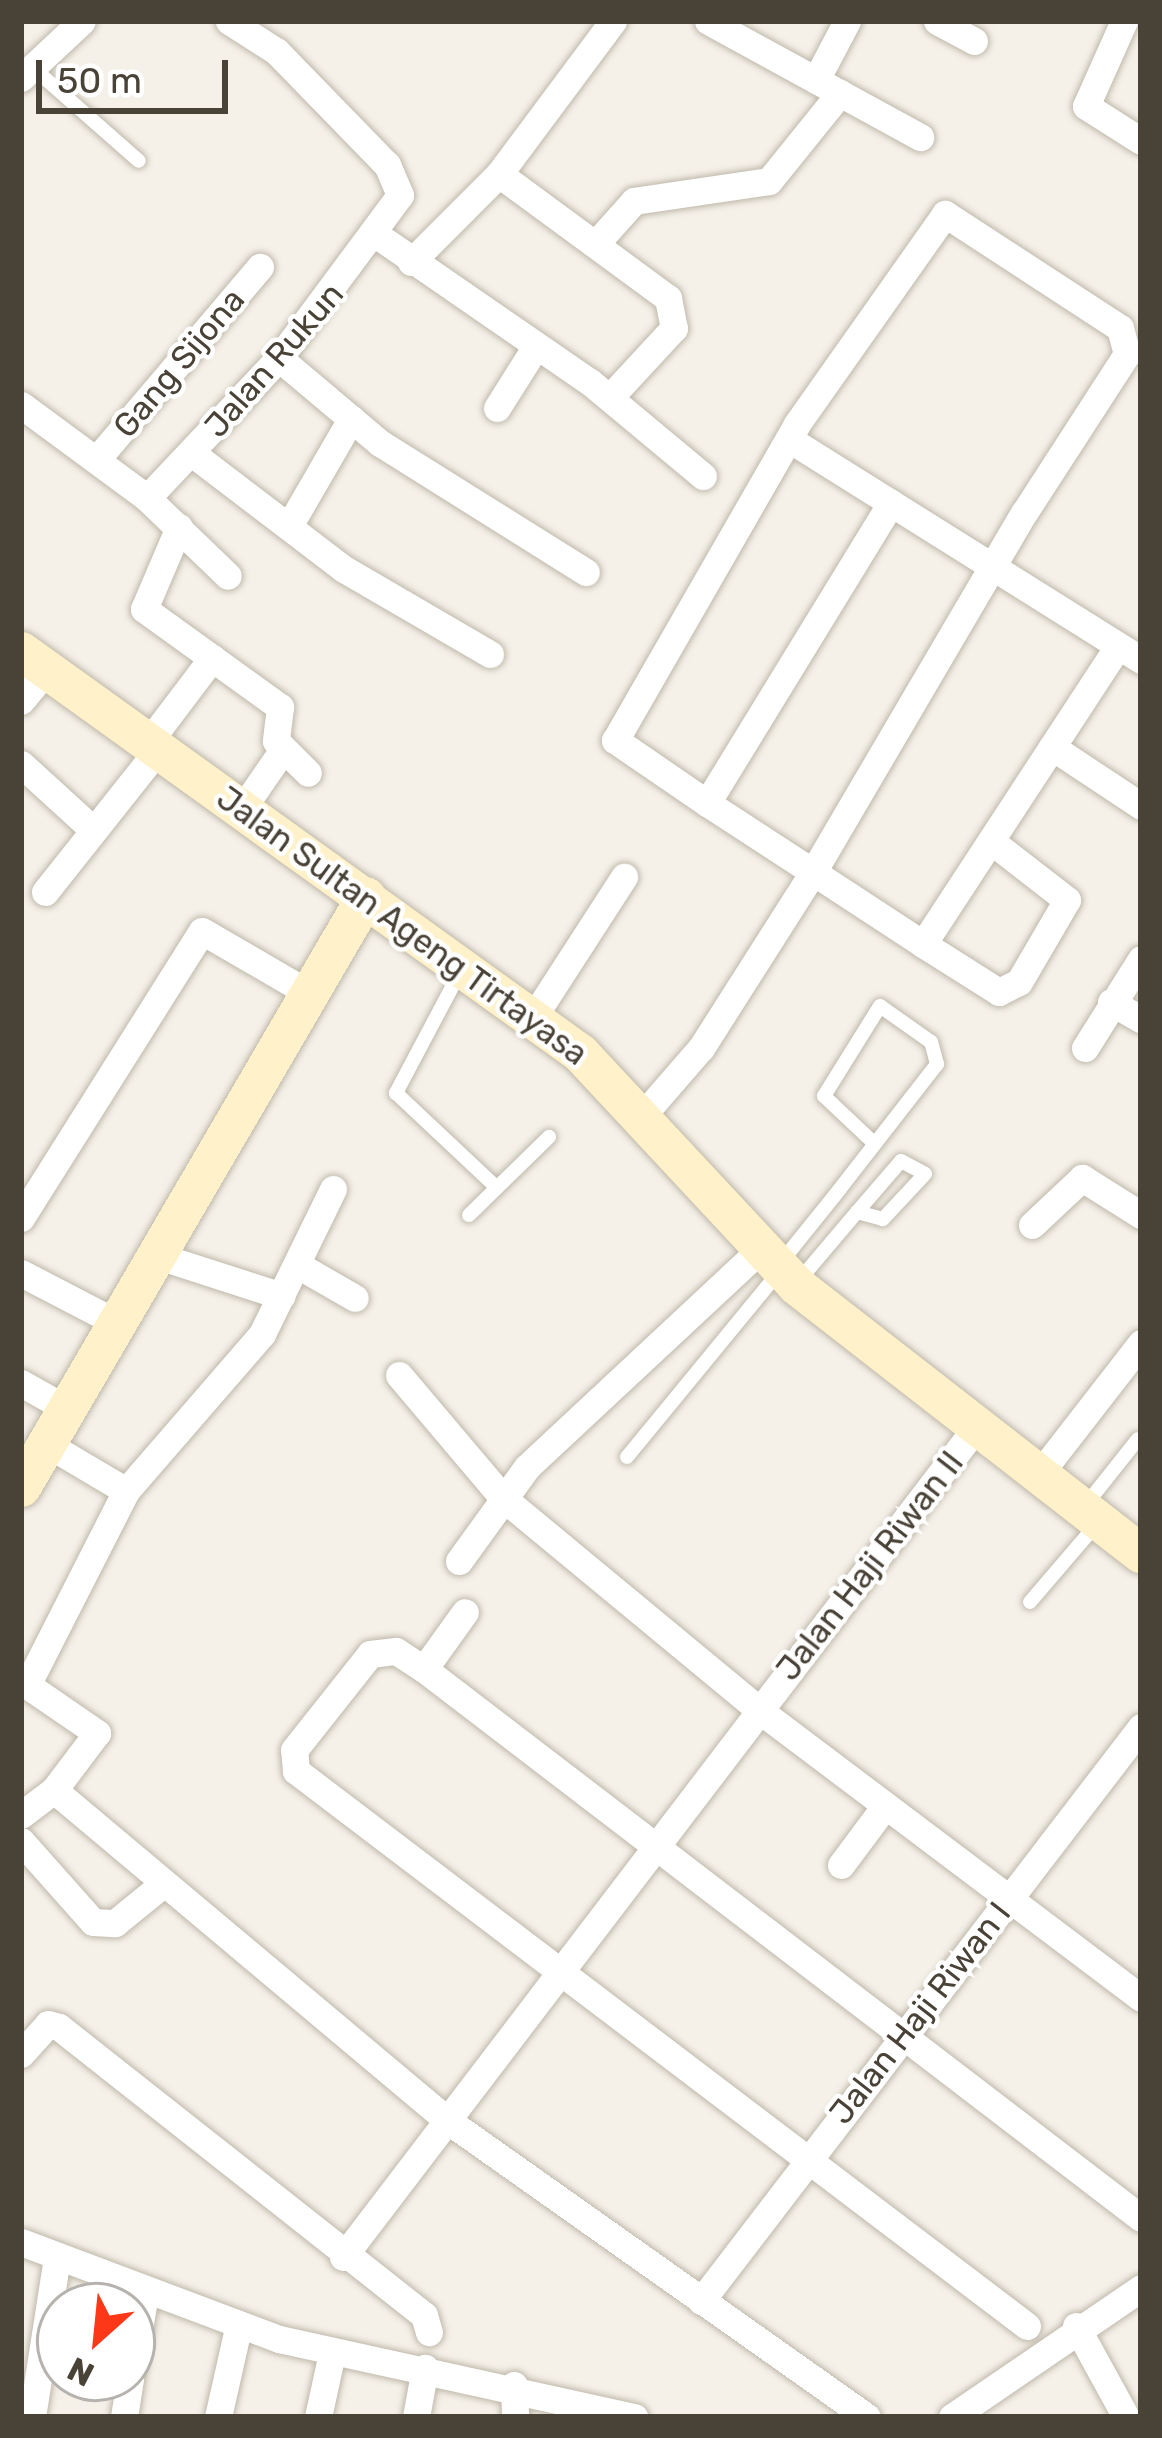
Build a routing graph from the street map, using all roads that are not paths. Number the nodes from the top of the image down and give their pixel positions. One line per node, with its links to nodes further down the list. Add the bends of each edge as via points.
1 (82, 21): 11 (street)
2 (229, 21): 17 (street, via 276,51 386,165 400,195)
3 (613, 21): 16 (street)
4 (708, 21): 9 (street)
5 (847, 21): 12 (street)
6 (937, 21): 10 (street)
7 (1125, 21): 8 (street); 14 (street, via 1086,106)
8 (1141, 29)
9 (746, 30): 12 (street)
10 (974, 41)
11 (27, 73): 15 (lane)
12 (828, 87): 13 (street); 18 (street, via 770,181 634,201)
13 (920, 137)
14 (1141, 141)
15 (139, 161)
16 (500, 173): 18 (street, via 551,220); 19 (street)
17 (385, 225): 19 (street); 22 (street, Jalan Rukun)
18 (599, 241): 23 (street, via 668,298 674,328)
19 (411, 262): 21 (street)
20 (260, 267): 29 (street, Gang Sijona)
21 (536, 346): 23 (street); 25 (street)
22 (279, 358): 26 (street); 28 (street, Jalan Rukun)
23 (610, 398): 30 (street)
24 (21, 405): 29 (street)
25 (497, 408)
26 (351, 419): 33 (street); 36 (street)
27 (789, 439): 32 (street); 35 (street, via 930,222 955,214 1129,342); 48 (street, via 616,726 615,740)
28 (193, 454): 31 (street, Jalan Rukun); 33 (street)
29 (98, 459): 31 (street)
30 (703, 476)
31 (147, 498): 34 (street)
32 (891, 503): 35 (street); 48 (street)
33 (289, 526): 39 (street)
34 (179, 527): 37 (street); 40 (street, via 144,609)
35 (992, 568): 38 (street); 53 (street)
36 (586, 572)
37 (228, 576)
38 (1129, 653): 44 (street)
39 (490, 655)
40 (212, 658): 43 (street); 45 (street, via 280,707)
41 (35, 659): 42 (street); 43 (main road, Jalan Sultan Ageng Tirtayasa)
42 (21, 701)
43 (155, 744): 50 (main road, Jalan Sultan Ageng Tirtayasa); 51 (street)
44 (1052, 747): 49 (street); 52 (street)
45 (282, 751): 47 (street); 50 (street)
46 (21, 764): 51 (street)
47 (308, 772)
48 (707, 803): 53 (street)
49 (1141, 806)
50 (242, 809): 56 (main road, Jalan Sultan Ageng Tirtayasa)
51 (91, 828): 55 (street)
52 (991, 841): 57 (street); 57 (street, via 1066,891 1019,982 999,992)
53 (813, 872): 57 (street); 65 (street, via 701,1048)
54 (624, 877): 62 (street)
55 (45, 892)
56 (366, 896): 59 (main road, Jalan Sultan Ageng Tirtayasa); 60 (main road)
57 (923, 944)
58 (1141, 959): 61 (street)
59 (463, 966): 62 (main road, Jalan Sultan Ageng Tirtayasa); 68 (lane, via 396,1093)
60 (307, 992): 73 (street, via 202,931); 75 (main road)
61 (1112, 1002): 63 (street); 64 (street)
62 (535, 1016): 65 (main road, Jalan Sultan Ageng Tirtayasa)
63 (1141, 1019)
64 (1085, 1048)
65 (642, 1116): 77 (main road, Jalan Sultan Ageng Tirtayasa)
66 (550, 1137): 68 (lane)
67 (875, 1144): 67 (lane, via 824,1096 880,1006 940,1053); 77 (lane)
68 (494, 1185): 71 (lane)
69 (333, 1189): 76 (street)
70 (857, 1212): 70 (lane, via 901,1162 926,1174 883,1219); 77 (lane)
71 (469, 1215)
72 (1141, 1215): 74 (street, via 1082,1178)
73 (21, 1218)
74 (1032, 1226)
75 (155, 1255): 79 (street); 81 (main road)
76 (301, 1267): 79 (street); 80 (street)
77 (779, 1268): 86 (main road, Jalan Sultan Ageng Tirtayasa); 89 (lane); 93 (street)
78 (21, 1273): 81 (street)
79 (282, 1297): 92 (street, via 236,1370)
80 (355, 1298)
81 (119, 1324): 85 (main road)
82 (1141, 1342): 90 (street)
83 (399, 1375): 93 (street)
84 (21, 1383): 85 (street)
85 (67, 1409): 88 (main road)
86 (980, 1422): 90 (main road, Jalan Sultan Ageng Tirtayasa); 101 (street, Jalan Haji Riwan II)
87 (1138, 1439): 94 (lane)
88 (47, 1444): 91 (main road); 92 (street)
89 (627, 1457)
90 (1044, 1468): 94 (main road, Jalan Sultan Ageng Tirtayasa)
91 (21, 1487)
92 (126, 1491): 100 (street)
93 (503, 1498): 96 (street); 101 (street)
94 (1095, 1509): 95 (main road, Jalan Sultan Ageng Tirtayasa); 97 (lane)
95 (1141, 1554)
96 (459, 1561)
97 (1030, 1602)
98 (465, 1612): 99 (street)
99 (424, 1670): 107 (street); 111 (street, via 396,1651 370,1654 291,1760)
100 (24, 1690): 103 (street, via 97,1733)
101 (759, 1710): 104 (street); 107 (street, Jalan Haji Riwan II)
102 (1141, 1727): 110 (street, Jalan Haji Riwan I)
103 (54, 1790): 105 (street); 109 (street)
104 (885, 1806): 108 (street); 110 (street)
105 (21, 1815)
106 (21, 1841): 109 (street, via 93,1922 116,1923)
107 (654, 1842): 111 (street, Jalan Haji Riwan II); 113 (street)
108 (841, 1865)
109 (164, 1883): 115 (street)
110 (1007, 1899): 112 (street); 113 (street, Jalan Haji Riwan I)
111 (562, 1975): 115 (street, Jalan Haji Riwan II); 116 (street)
112 (1141, 1998)
113 (898, 2036): 116 (street, Jalan Haji Riwan I); 117 (street)
114 (21, 2054): 119 (street, via 48,2024 59,2027)
115 (447, 2120): 119 (street, Jalan Haji Riwan II); 124 (street)
116 (809, 2158): 124 (street, Jalan Haji Riwan I); 126 (street)
117 (1141, 2218)
118 (21, 2242): 120 (street)
119 (343, 2257): 128 (street, via 424,2315)
120 (57, 2258): 121 (street); 133 (street)
121 (116, 2282)
122 (1141, 2288): 127 (street)
123 (156, 2298): 125 (street)
124 (701, 2301): 139 (street)
125 (239, 2324): 129 (street); 134 (street)
126 (1028, 2326)
127 (1076, 2326): 132 (street); 142 (street)
128 (430, 2332)
129 (332, 2353): 130 (street); 135 (street)
130 (425, 2368): 131 (street); 136 (street)
131 (514, 2385): 137 (street); 138 (street)
132 (992, 2392): 140 (street); 141 (street)
133 (32, 2417)
134 (218, 2417)
135 (318, 2417)
136 (416, 2417)
137 (515, 2417)
138 (635, 2417)
139 (867, 2417)
140 (952, 2417)
141 (1007, 2417)
142 (1126, 2417)

